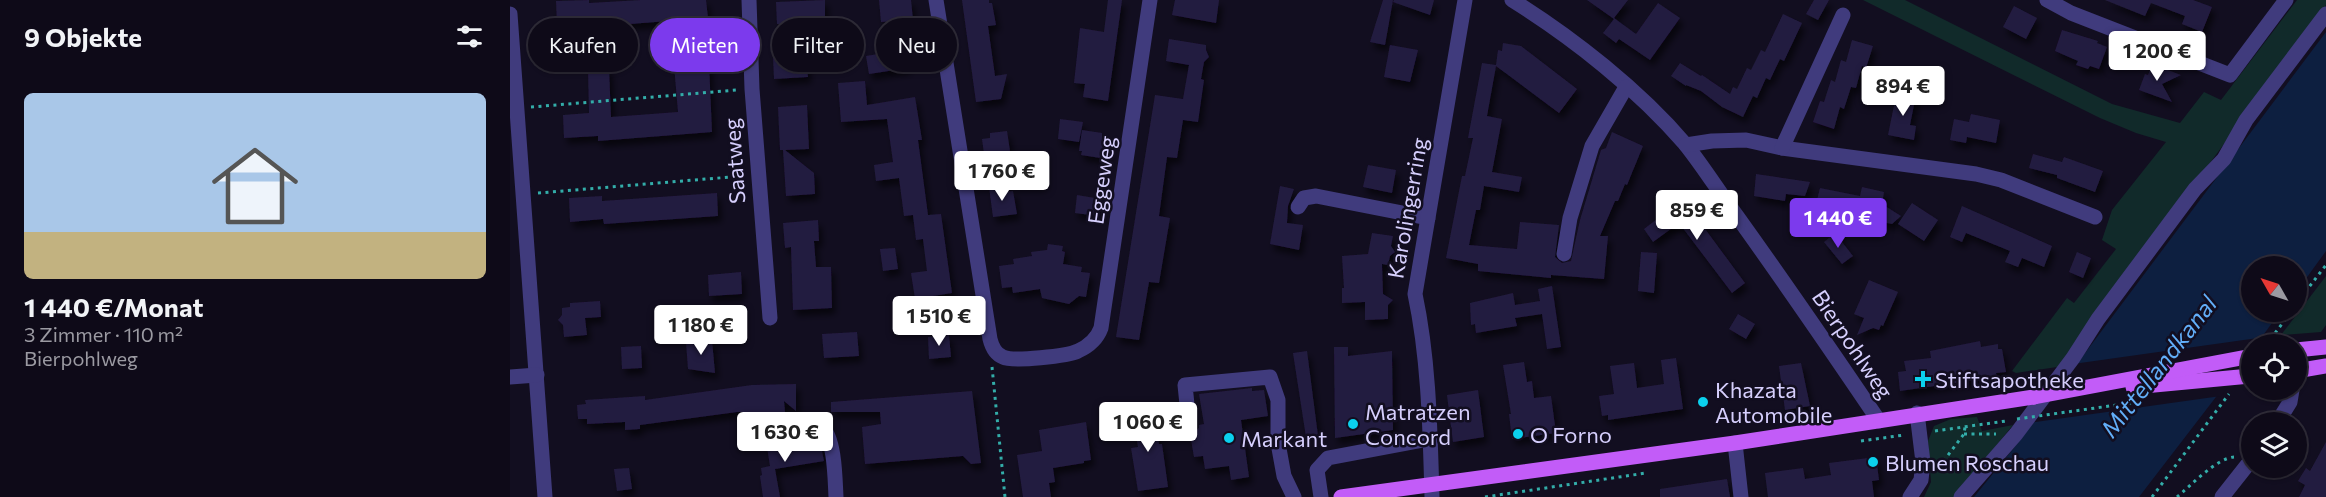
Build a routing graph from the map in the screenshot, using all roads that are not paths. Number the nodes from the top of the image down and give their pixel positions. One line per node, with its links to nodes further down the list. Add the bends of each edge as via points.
1 (749, 0): 19 (street, Saatweg)
2 (936, 0): 3 (street, Eggeweg, via 990,339 1004,358 1073,353 1090,344 1101,328)
3 (1150, 0)
4 (1465, 0): 17 (street, Karolingerring)
5 (1512, 0): 12 (street, Bierpohlweg)
6 (2047, 0): 8 (street)
7 (2286, 0): 8 (street, via 2230,75)
8 (2074, 6)
9 (510, 14): 25 (street)
10 (2326, 14): 44 (street, via 2246,120 2224,159 2195,189 2016,434)
11 (1843, 15): 14 (street)
12 (1626, 87): 13 (street, Bierpohlweg); 18 (street, via 1592,146 1570,218)
13 (1686, 145): 14 (street, via 1746,140); 30 (street, Bierpohlweg)
14 (1782, 148): 16 (street, via 1976,174)
15 (1298, 207): 17 (street, via 1304,198 1316,196)
16 (2095, 217)
17 (1428, 218): 33 (street, Karolingerring, via 1415,294 1422,325)
18 (1564, 254)
19 (770, 318)
20 (2326, 347): 21 (main road)
21 (2307, 349)
22 (2241, 358): 28 (main road, bridge)
23 (2326, 366): 24 (main road)
24 (2307, 369)
25 (537, 375): 26 (street); 37 (street)
26 (510, 377)
27 (2241, 377): 28 (main road, bridge)
28 (2034, 397): 29 (main road)
29 (1917, 413): 30 (main road); 43 (street, via 1923,462 1921,480)
30 (1879, 421): 34 (main road)
31 (1189, 424): 39 (street, via 1185,385 1270,376 1278,400 1278,443 1284,476)
32 (793, 428): 38 (street, via 822,427 826,431)
33 (1429, 439): 36 (street, Karolingerring); 40 (street, via 1328,458 1317,470)
34 (1735, 443): 36 (main road); 42 (street)
35 (2241, 473): 45 (street)
36 (1431, 491): 41 (main road)
37 (545, 497)
38 (836, 497)
39 (1294, 497)
40 (1322, 497)
41 (1341, 497)
42 (1741, 497)
43 (1910, 497)
44 (1961, 497)
45 (2222, 497)

